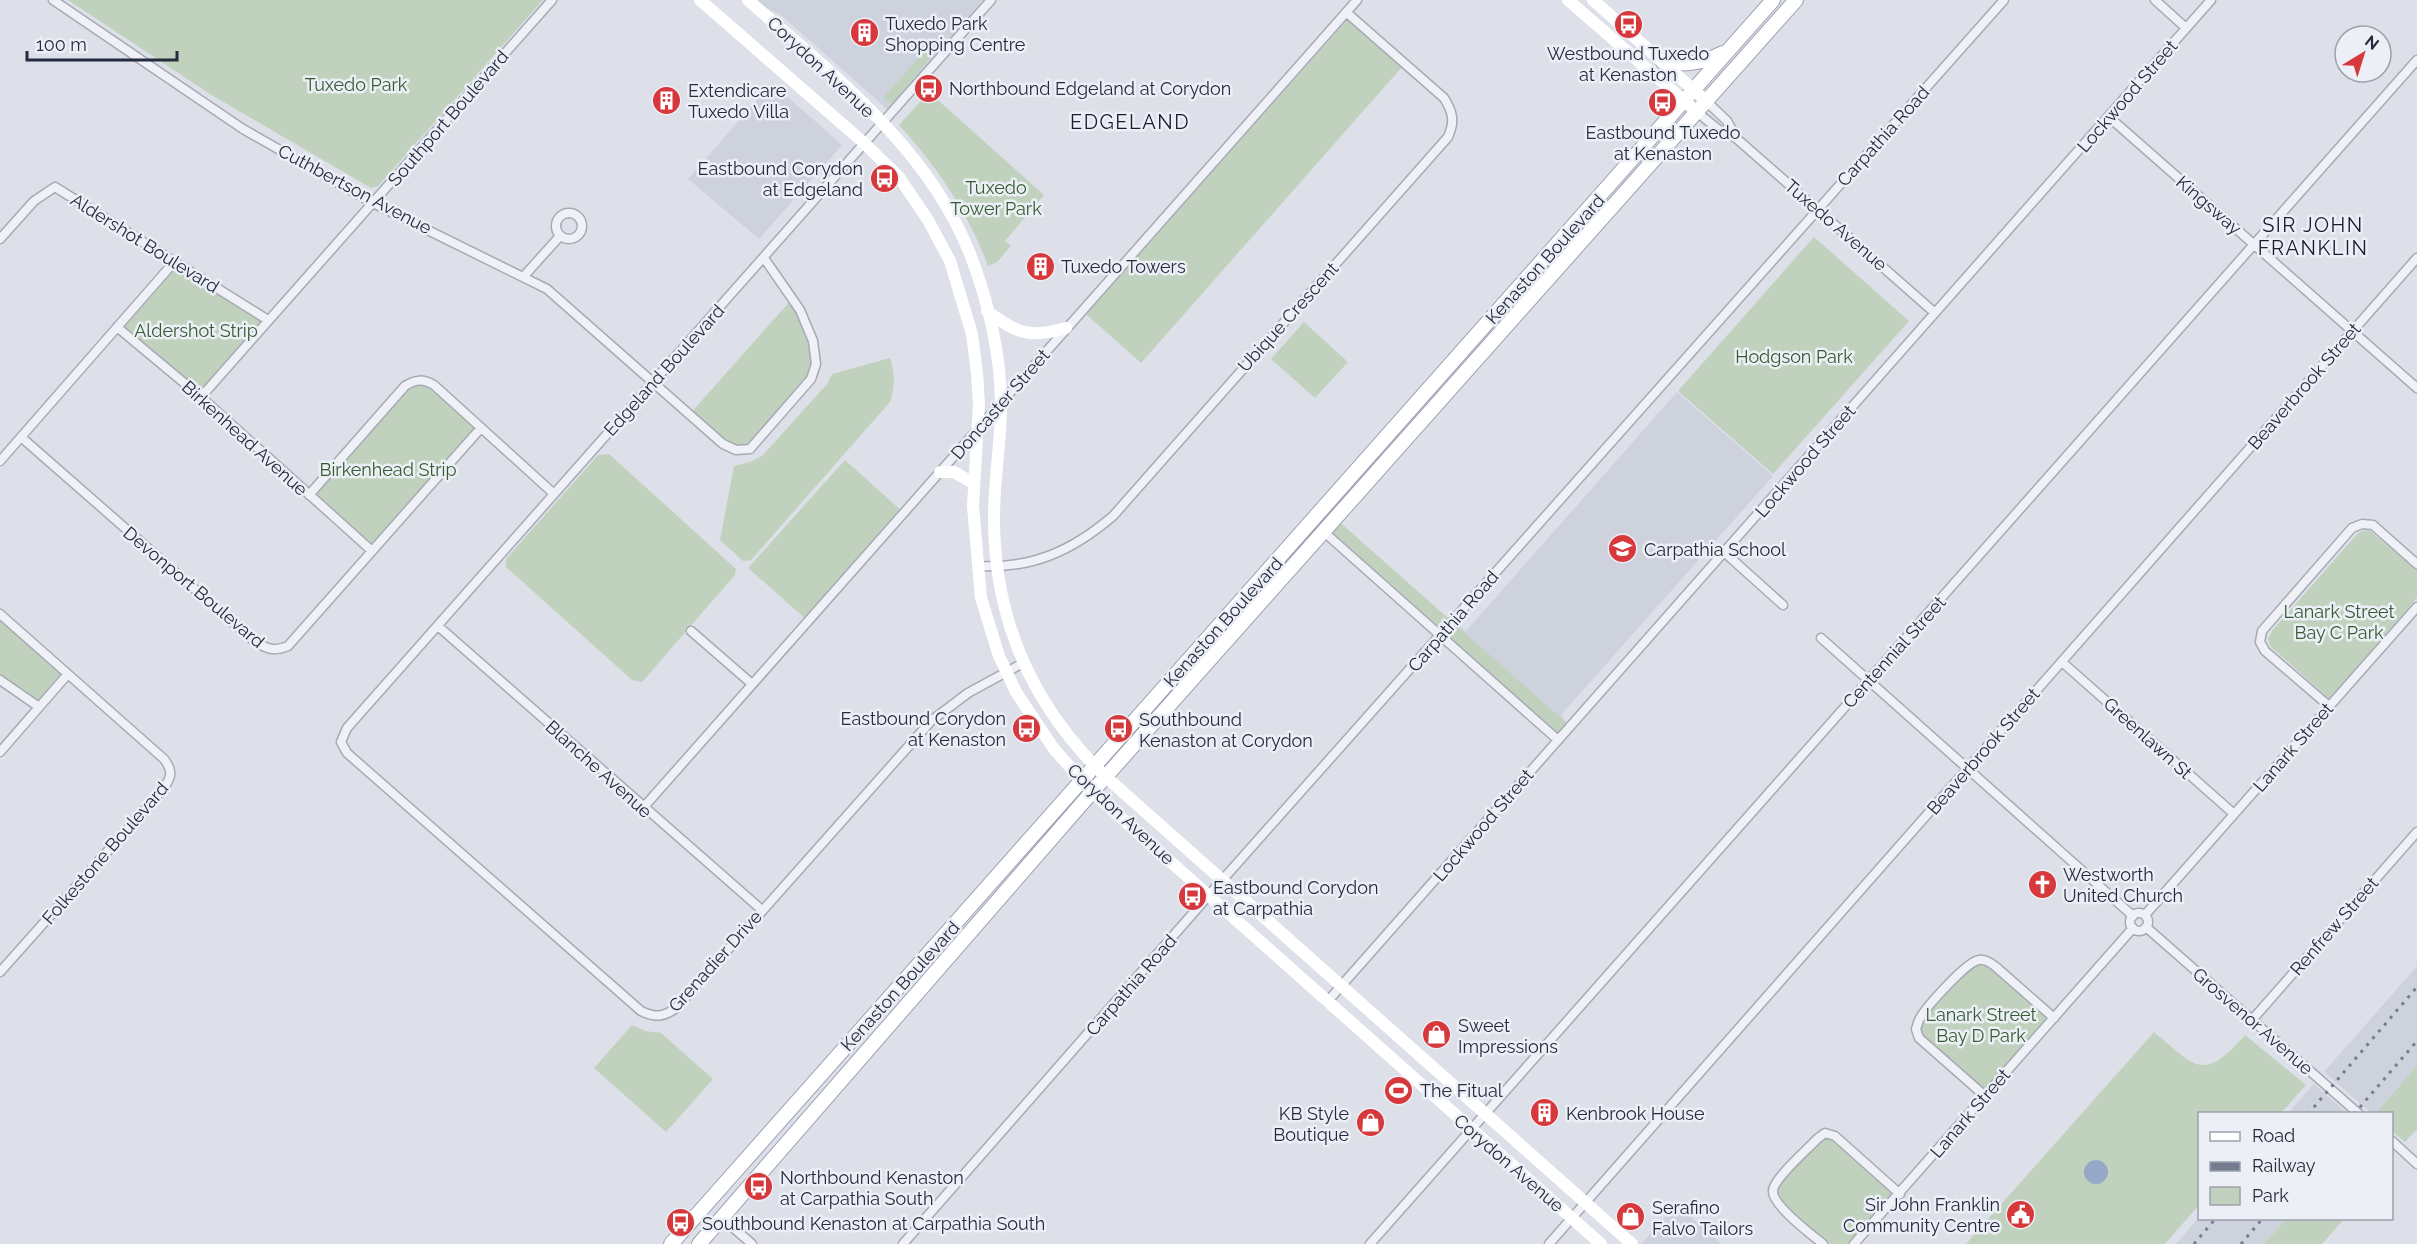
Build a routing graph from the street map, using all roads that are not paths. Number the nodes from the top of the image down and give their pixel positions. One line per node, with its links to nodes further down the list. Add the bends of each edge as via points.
1 (53, 0): 27 (street, Cuthbertson Avenue, via 243,129)
2 (552, 0): 27 (street, Southport Boulevard)
3 (700, 0): 26 (main road, Corydon Avenue)
4 (748, 0): 24 (main road, Corydon Avenue, via 851,91)
5 (991, 0): 24 (street, Edgeland Boulevard)
6 (1357, 0): 14 (street, Doncaster Street)
7 (1568, 0): 21 (main road, Tuxedo Avenue)
8 (1593, 0): 18 (main road, Tuxedo Avenue)
9 (1773, 0): 16 (main road, Kenaston Boulevard)
10 (1796, 0): 20 (main road, Kenaston Boulevard)
11 (2004, 0): 28 (street, Carpathia Road)
12 (2155, 0): 15 (street)
13 (2211, 0): 15 (street, Lockwood Street)
14 (1346, 12): 40 (street, Doncaster Street); 63 (street, Ubique Crescent, via 1444,98 1453,118 1448,137 1113,516 1072,547 1010,567)
15 (2186, 28): 23 (street, Lockwood Street)
16 (1728, 51): 18 (main road, via 1693,64); 19 (main road, Kenaston Boulevard)
17 (2417, 60): 31 (street, Centennial Street)
18 (1663, 62): 19 (main road, Tuxedo Avenue)
19 (1695, 90): 20 (main road, Tuxedo Avenue); 21 (main road, Kenaston Boulevard)
20 (1706, 101): 22 (main road, Kenaston Boulevard); 25 (street, Tuxedo Avenue, via 1727,121)
21 (1684, 102): 22 (main road, Tuxedo Avenue); 83 (main road, Kenaston Boulevard)
22 (1697, 112): 25 (street, Tuxedo Avenue); 58 (main road, Kenaston Boulevard)
23 (2109, 117): 31 (street, Kingsway); 37 (street, Lockwood Street)
24 (881, 123): 26 (street, Edgeland Boulevard); 36 (main road, Corydon Avenue, via 917,163 946,207 970,252)
25 (1736, 138): 28 (street, Tuxedo Avenue)
26 (864, 143): 32 (street, Edgeland Boulevard); 43 (main road, Corydon Avenue, via 899,177 950,261 972,334)
27 (373, 202): 35 (street, Cuthbertson Avenue); 38 (street, Southport Boulevard)
28 (1818, 209): 37 (street, Tuxedo Avenue); 69 (street, Carpathia Road)
29 (560, 236): 35 (street)
30 (0, 239): 34 (street, Aldershot Boulevard, via 34,201 55,187)
31 (2254, 244): 41 (street, Kingsway); 76 (street, Centennial Street)
32 (764, 258): 44 (street, Edgeland Boulevard); 44 (street, Cuthbertson Avenue, via 800,310 813,341 816,364 811,379 750,449 736,450 723,444)
33 (2417, 258): 41 (street, Beaverbrook Street)
34 (176, 261): 38 (street, Aldershot Boulevard); 39 (street)
35 (524, 276): 44 (street, Cuthbertson Avenue, via 547,289)
36 (987, 311): 40 (main road, via 1027,334); 42 (main road, Corydon Avenue)
37 (1935, 313): 60 (street, Lockwood Street)
38 (268, 320): 46 (street, Southport Boulevard)
39 (117, 327): 46 (street, Birkenhead Avenue); 50 (street)
40 (1066, 328): 47 (street, Doncaster Street)
41 (2353, 332): 45 (street, Kingsway); 71 (street, Beaverbrook Street)
42 (998, 368): 43 (main road); 47 (main road, Corydon Avenue)
43 (976, 370): 49 (main road, Corydon Avenue)
44 (651, 382): 56 (street, Edgeland Boulevard)
45 (2417, 388)
46 (201, 397): 57 (street, Birkenhead Avenue)
47 (1001, 403): 49 (street, Doncaster Street); 53 (main road, Corydon Avenue)
48 (480, 429): 56 (street); 57 (street, via 434,385 414,380); 59 (street, Devonport Boulevard)
49 (976, 431): 52 (main road, Corydon Avenue); 54 (street, Doncaster Street)
50 (21, 437): 51 (street); 59 (street, Devonport Boulevard, via 268,650 288,646)
51 (0, 461)
52 (974, 465): 53 (main road); 55 (main road, Corydon Avenue)
53 (996, 467): 63 (main road, Corydon Avenue)
54 (940, 472): 55 (main road, via 954,472); 77 (street, Doncaster Street)
55 (973, 483): 62 (main road, Corydon Avenue)
56 (553, 493): 67 (street, Edgeland Boulevard)
57 (309, 495): 59 (street, Birkenhead Avenue)
58 (1324, 532): 69 (street); 85 (main road, Kenaston Boulevard)
59 (372, 551)
60 (1724, 552): 64 (street); 80 (street, Lockwood Street)
61 (2417, 564): 78 (street, via 2373,525 2352,528 2262,631 2260,642 2265,651)
62 (978, 566): 63 (street, Ubique Crescent); 73 (main road, Corydon Avenue, via 981,598)
63 (997, 567): 72 (main road, Corydon Avenue, via 1010,629)
64 (1783, 605)
65 (2417, 607): 78 (street, Lanark Street)
66 (0, 614): 74 (street, Folkestone Boulevard)
67 (438, 626): 81 (street, Edgeland Boulevard, via 347,728); 88 (street, Blanche Avenue)
68 (691, 631): 77 (street)
69 (1440, 636): 80 (street); 91 (street, Carpathia Road)
70 (1821, 638): 76 (street)
71 (2062, 662): 84 (street, Beaverbrook Street); 89 (street, Greenlawn St)
72 (1023, 663): 73 (street, Grenadier Drive); 83 (main road, Corydon Avenue, via 1065,735)
73 (1005, 672): 86 (main road, Corydon Avenue, via 1054,749); 93 (street, Grenadier Drive, via 931,721)
74 (68, 675): 79 (street); 98 (street, Folkestone Boulevard, via 164,759 170,766 171,779)
75 (0, 680): 79 (street)
76 (1869, 681): 84 (street); 105 (street, Centennial Street)
77 (752, 684): 88 (street, Doncaster Street)
78 (2329, 706): 89 (street, Lanark Street)
79 (39, 707): 82 (street)
80 (1558, 740): 99 (street, Lockwood Street)
81 (341, 742): 93 (street, Grenadier Drive, via 347,753 651,1016 666,1015 676,1008)
82 (0, 752)
83 (1095, 766): 85 (main road, Corydon Avenue); 86 (main road, Kenaston Boulevard)
84 (1968, 769): 95 (street); 110 (street, Beaverbrook Street)
85 (1106, 777): 87 (main road, Kenaston Boulevard); 91 (main road, Corydon Avenue)
86 (1082, 782): 87 (main road, Corydon Avenue); 113 (main road, Kenaston Boulevard)
87 (1092, 792): 92 (main road, Corydon Avenue); 111 (main road, Kenaston Boulevard)
88 (643, 808): 93 (street, Blanche Avenue)
89 (2234, 814): 94 (street, Lanark Street)
90 (2417, 832): 102 (street, Renfrew Street)
91 (1222, 881): 92 (street, Carpathia Road); 99 (main road, Corydon Avenue)
92 (1209, 896): 100 (main road, Corydon Avenue); 116 (street, Carpathia Road)
93 (762, 910)
94 (2145, 915): 95 (street); 96 (street)
95 (2133, 916): 97 (street)
96 (2146, 927): 97 (street, via 2139,931); 102 (street, Grosvenor Avenue)
97 (2133, 928): 101 (street, Lanark Street)
98 (0, 972)
99 (1341, 986): 100 (street, Lockwood Street); 105 (main road, Corydon Avenue)
100 (1327, 1002): 106 (main road, Corydon Avenue)
101 (2054, 1018): 103 (street, Lanark Street); 103 (street, via 1996,967 1979,960 1963,970 1922,1015 1916,1029 1919,1038)
102 (2252, 1020): 104 (street, Grosvenor Avenue)
103 (1985, 1096): 109 (street, Lanark Street)
104 (2359, 1112)
105 (1485, 1113): 106 (street, Centennial Street); 110 (main road, Corydon Avenue)
106 (1471, 1130): 112 (main road, Corydon Avenue); 117 (street, Centennial Street)
107 (2393, 1144): 108 (street)
108 (2417, 1164)
109 (1900, 1194): 121 (street, via 1835,1136 1825,1133 1772,1189 1779,1205); 122 (street, Lanark Street)
110 (1585, 1203): 112 (street, Beaverbrook Street); 120 (main road, Corydon Avenue)
111 (722, 1218): 114 (main road, Kenaston Boulevard); 115 (street)
112 (1572, 1218): 118 (street, Beaverbrook Street); 119 (main road, Corydon Avenue)
113 (671, 1244)
114 (699, 1244)
115 (752, 1244)
116 (903, 1244)
117 (1370, 1244)
118 (1549, 1244)
119 (1601, 1244)
120 (1632, 1244)
121 (1823, 1244)
122 (1854, 1244)

